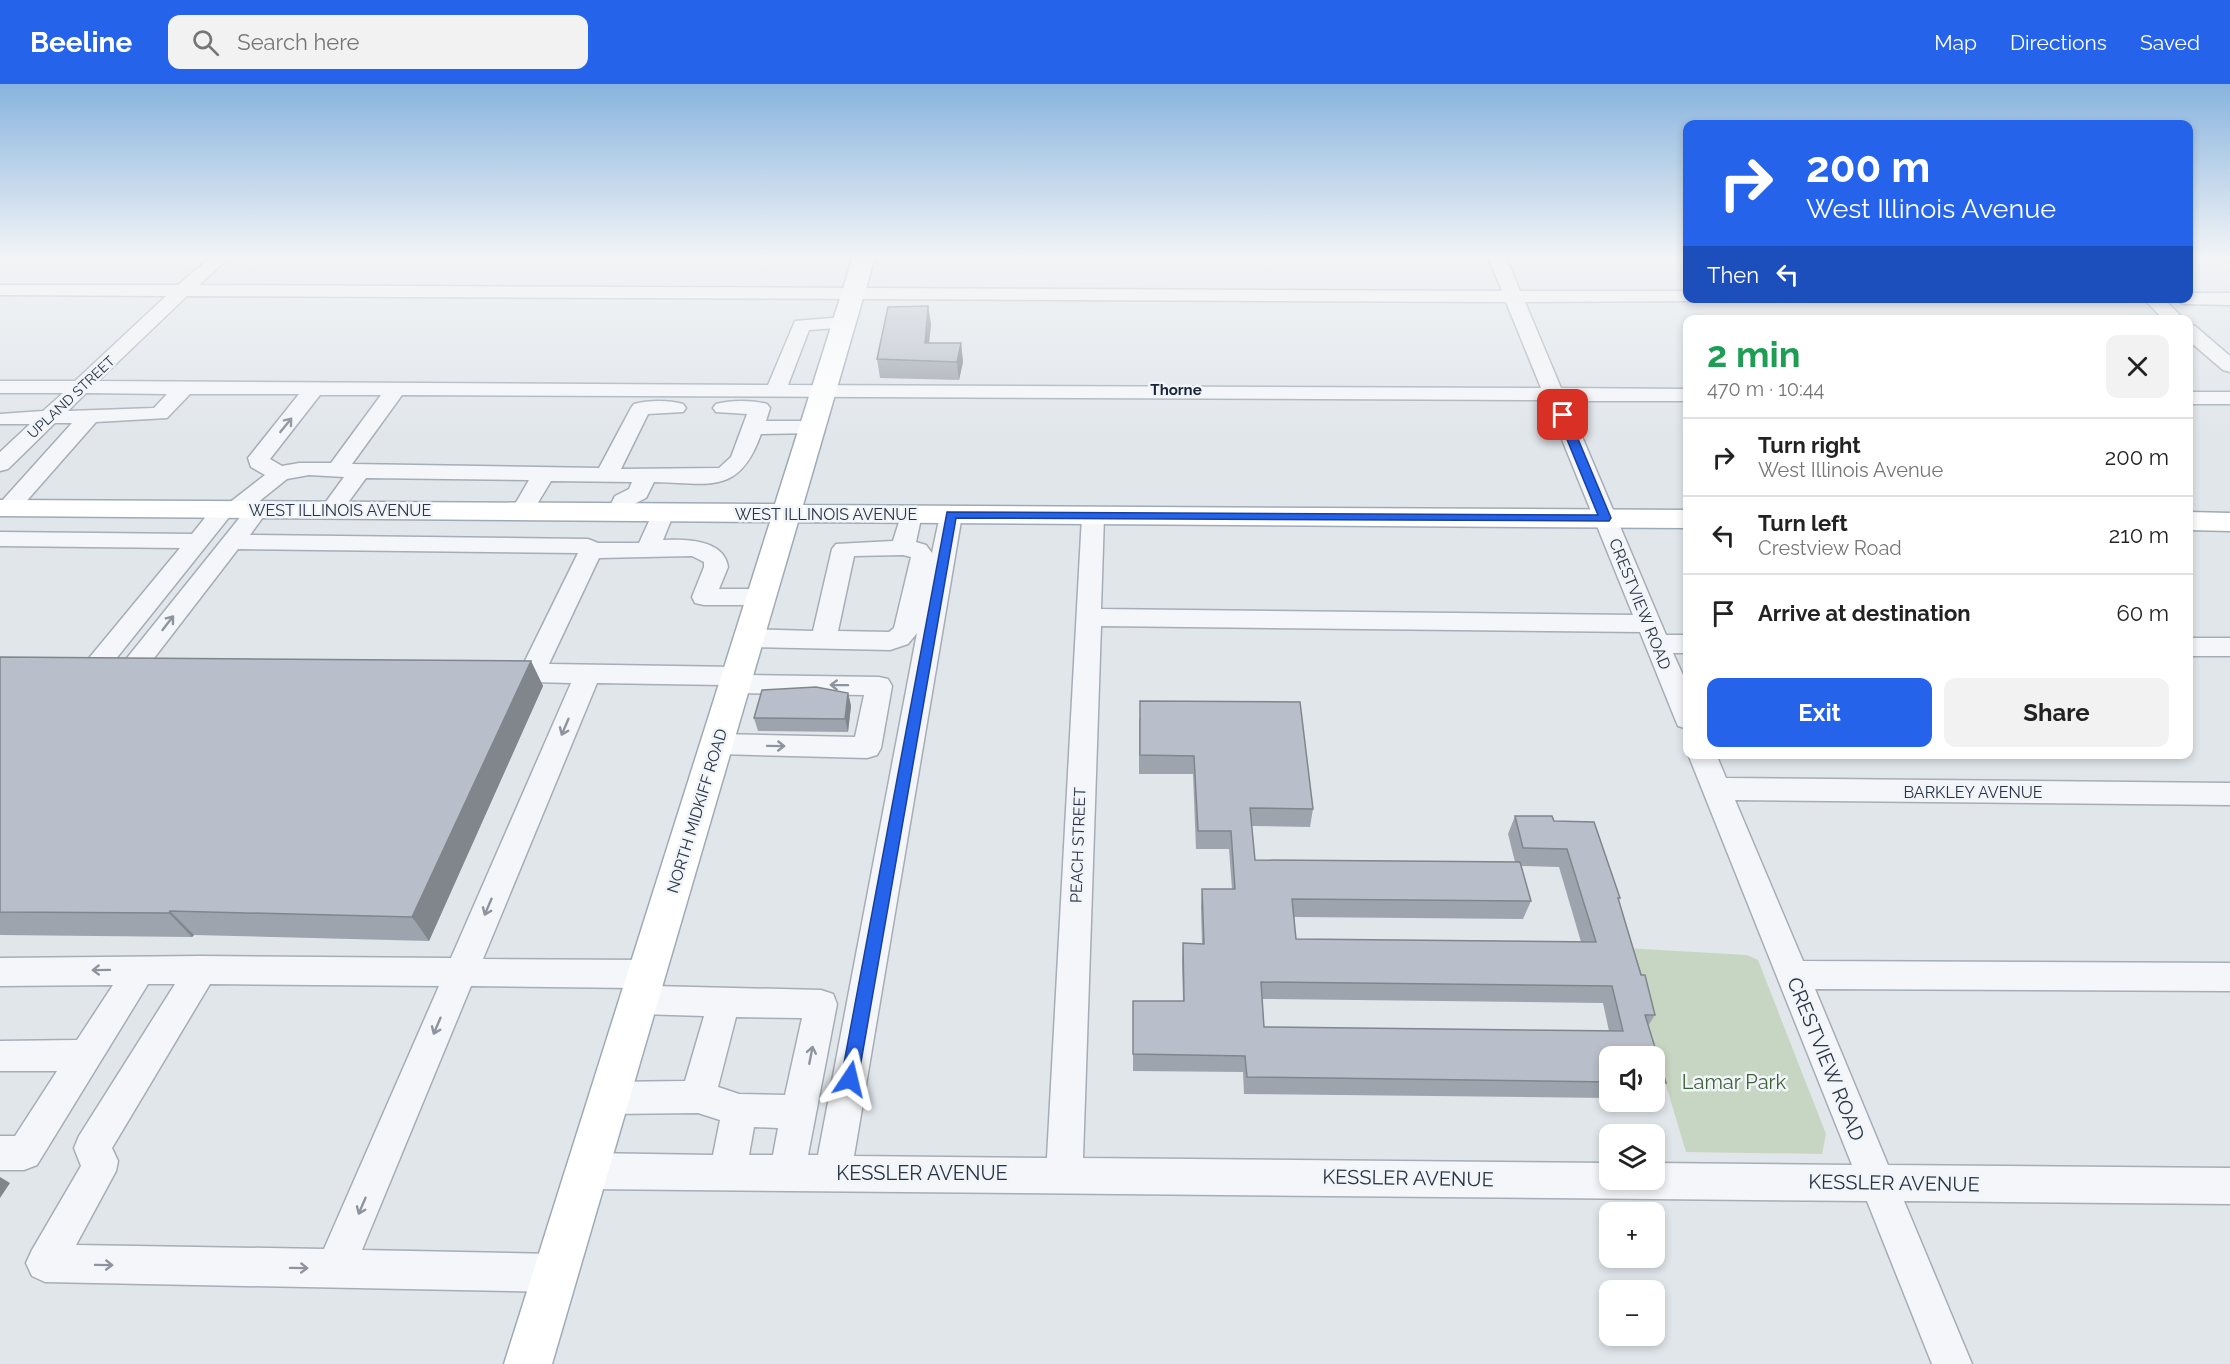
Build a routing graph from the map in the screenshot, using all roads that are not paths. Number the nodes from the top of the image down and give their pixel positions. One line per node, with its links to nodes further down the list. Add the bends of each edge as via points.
1 (155, 317): 8 (street, UPLAND STREET)
2 (825, 317): 12 (street, via 802,325)
3 (846, 317): 13 (main road, NORTH MIDKIFF ROAD)
4 (1522, 317): 14 (street, CRESTVIEW ROAD)
5 (2193, 334): 6 (street)
6 (2230, 366)
7 (0, 387): 8 (street)
8 (81, 387): 9 (street); 18 (street, UPLAND STREET)
9 (184, 388): 10 (street); 19 (street, via 160,414)
10 (315, 388): 11 (street); 26 (street, one-way to 10, via 259,462 259,458)
11 (396, 389): 12 (street); 24 (street)
12 (776, 390): 13 (street)
13 (825, 390): 14 (street); 21 (main road, NORTH MIDKIFF ROAD)
14 (1554, 394): 15 (street); 40 (street, CRESTVIEW ROAD)
15 (1683, 395)
16 (2193, 398): 17 (street)
17 (2230, 399)
18 (51, 416): 19 (street); 20 (street); 23 (street, UPLAND STREET)
19 (90, 416): 30 (street)
20 (2, 421)
21 (814, 427): 22 (street); 36 (main road, NORTH MIDKIFF ROAD)
22 (753, 428): 28 (street, via 760,408 641,408); 29 (street, via 740,461 726,474)
23 (2, 461)
24 (336, 471): 25 (street); 26 (street, via 298,469)
25 (360, 471): 27 (street); 33 (street)
26 (279, 474): 32 (street)
27 (544, 474): 28 (street); 34 (street)
28 (614, 475): 29 (street); 31 (street, via 612,495)
29 (646, 475): 31 (street, via 638,493)
30 (4, 508): 32 (main road, WEST ILLINOIS AVENUE)
31 (616, 508): 34 (main road, WEST ILLINOIS AVENUE); 35 (main road, WEST ILLINOIS AVENUE); 47 (street)
32 (239, 510): 33 (main road, WEST ILLINOIS AVENUE); 45 (street); 46 (street)
33 (331, 510): 34 (main road, WEST ILLINOIS AVENUE)
34 (522, 512)
35 (663, 513): 36 (main road, WEST ILLINOIS AVENUE); 48 (street)
36 (788, 513): 37 (main road, WEST ILLINOIS AVENUE); 50 (main road, NORTH MIDKIFF ROAD)
37 (911, 514): 38 (main road, WEST ILLINOIS AVENUE); 49 (street)
38 (951, 515): 39 (main road, WEST ILLINOIS AVENUE); 85 (street)
39 (1093, 516): 40 (main road, WEST ILLINOIS AVENUE); 51 (street, PEACH STREET)
40 (1605, 518): 41 (main road, WEST ILLINOIS AVENUE); 52 (street, CRESTVIEW ROAD)
41 (1683, 519)
42 (2193, 521): 43 (main road)
43 (2230, 522)
44 (0, 539): 45 (street)
45 (199, 541): 58 (street, via 84,668)
46 (232, 542): 47 (street); 58 (street, one-way to 46)
47 (591, 548): 48 (street); 60 (street, via 521,673)
48 (648, 548): 50 (street, via 706,551 715,559 716,567 704,597)
49 (903, 548): 54 (street, via 844,549); 54 (street, via 918,550 922,557 906,631 890,641)
50 (762, 597): 53 (main road, NORTH MIDKIFF ROAD)
51 (1088, 617): 52 (street); 86 (street, PEACH STREET)
52 (1652, 634): 55 (street); 62 (street, CRESTVIEW ROAD)
53 (750, 638): 54 (street); 61 (main road, NORTH MIDKIFF ROAD)
54 (823, 640)
55 (1683, 643)
56 (2193, 647): 57 (street)
57 (2230, 647)
58 (132, 669): 59 (street)
59 (164, 669)
60 (588, 674): 61 (street); 70 (street, one-way to 70)
61 (737, 680): 63 (main road, NORTH MIDKIFF ROAD); 63 (street, one-way to 61, via 867,748 879,686)
62 (1683, 707)
63 (718, 744): 73 (main road, NORTH MIDKIFF ROAD)
64 (1704, 759): 65 (street, CRESTVIEW ROAD)
65 (1716, 789): 66 (street, BARKLEY AVENUE); 71 (street, CRESTVIEW ROAD)
66 (2230, 794)
67 (201, 969): 68 (street); 70 (street); 89 (street, one-way to 89, via 92,1148 100,1161 98,1171 45,1263)
68 (140, 970): 69 (street, one-way to 69); 75 (street)
69 (0, 972)
70 (460, 972): 73 (street); 89 (street, one-way to 89)
71 (1792, 975): 72 (street); 87 (street, CRESTVIEW ROAD)
72 (2230, 977)
73 (643, 987): 74 (street); 78 (main road, NORTH MIDKIFF ROAD)
74 (724, 1001): 77 (street); 80 (street, one-way to 74, via 821,1004)
75 (86, 1054): 76 (street); 81 (street, via 24,1153)
76 (0, 1056)
77 (698, 1097): 78 (street); 79 (street)
78 (609, 1098): 82 (main road, NORTH MIDKIFF ROAD)
79 (740, 1110): 80 (street); 83 (street)
80 (800, 1112): 84 (street)
81 (0, 1153)
82 (587, 1171): 83 (street, KESSLER AVENUE); 90 (main road, NORTH MIDKIFF ROAD)
83 (728, 1172): 84 (street, KESSLER AVENUE)
84 (787, 1173): 85 (street, KESSLER AVENUE)
85 (833, 1173): 86 (street, KESSLER AVENUE)
86 (1064, 1174): 87 (street, KESSLER AVENUE)
87 (1877, 1183): 88 (street, KESSLER AVENUE); 92 (street, CRESTVIEW ROAD)
88 (2230, 1186)
89 (335, 1269): 90 (street)
90 (556, 1273): 91 (main road, NORTH MIDKIFF ROAD)
91 (528, 1364)
92 (1952, 1364)

